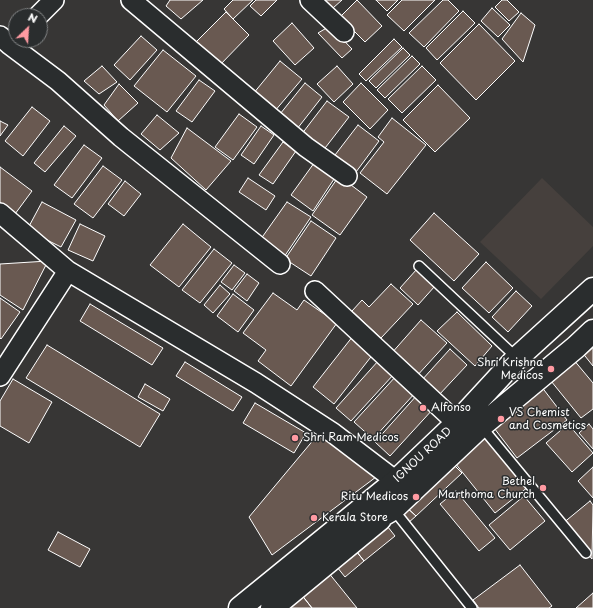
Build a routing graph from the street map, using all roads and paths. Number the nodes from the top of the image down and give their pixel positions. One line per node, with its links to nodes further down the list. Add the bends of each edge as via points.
1 (54, 0): 4 (street)
2 (131, 0): 7 (street, via 306,147)
3 (310, 0): 5 (street)
4 (46, 8)
5 (344, 32)
6 (6, 44): 9 (street, via 58,81 121,137)
7 (347, 176)
8 (0, 213): 11 (street)
9 (280, 264)
10 (419, 266): 17 (lane)
11 (68, 271): 18 (street); 21 (street, via 256,383 333,434)
12 (593, 289): 14 (street, IGNOU ROAD)
13 (315, 291): 19 (street)
14 (558, 321): 16 (street); 17 (street, IGNOU ROAD)
15 (593, 330): 16 (street, IGNOU ROAD)
16 (576, 347): 20 (street, IGNOU ROAD)
17 (517, 358): 19 (street, IGNOU ROAD)
18 (0, 376)
19 (457, 423): 21 (street, IGNOU ROAD)
20 (481, 426): 22 (street, IGNOU ROAD); 23 (lane)
21 (396, 481): 24 (street, IGNOU ROAD)
22 (393, 509): 25 (street, IGNOU ROAD, via 381,516); 26 (lane)
23 (586, 553)
24 (240, 608)
25 (272, 608)
26 (472, 608)

